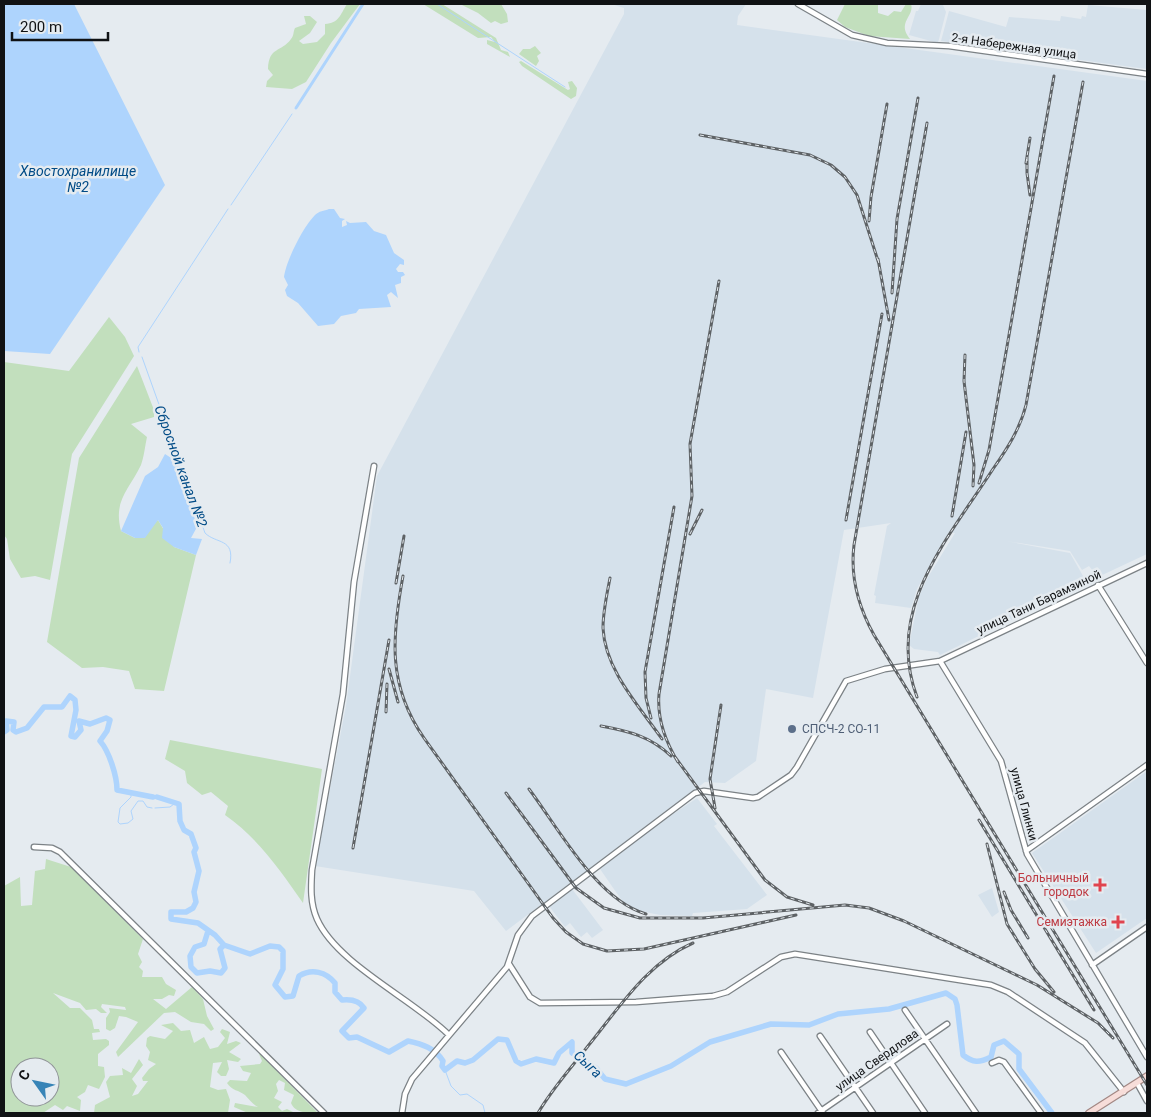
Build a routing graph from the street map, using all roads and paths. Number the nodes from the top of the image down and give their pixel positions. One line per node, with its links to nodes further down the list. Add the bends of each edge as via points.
1 (798, 4): 2 (street, 2-я Набережная улица, via 852,35 887,43 950,46)
2 (1147, 74)
3 (374, 466): 17 (street, via 354,582 343,694 312,870 311,895 317,919 342,953)
4 (1147, 563): 5 (street, улица Тани Барамзиной)
5 (1098, 585): 6 (street, улица Тани Барамзиной); 7 (street)
6 (940, 661): 10 (street, улица Глинки, via 1002,761); 12 (street, улица Тани Барамзиной, via 885,669 846,681 791,774 753,798 707,791 695,793 532,916 518,935)
7 (1147, 663)
8 (1147, 765): 10 (street)
9 (34, 846): 30 (street, via 60,852)
10 (1026, 851): 13 (street, улица Глинки)
11 (1147, 927): 13 (street)
12 (509, 964): 17 (street); 27 (street, via 530,997 540,1003 636,1002 713,996 727,992 781,957 795,954 992,984 1085,1043)
13 (1092, 965): 21 (street, улица Глинки)
14 (904, 1010): 19 (street)
15 (947, 1024): 19 (street, улица Свердлова)
16 (870, 1032): 22 (street)
17 (449, 1035): 31 (street, via 412,1079)
18 (820, 1036): 26 (street)
19 (925, 1039): 22 (street, улица Свердлова); 34 (street)
20 (781, 1052): 29 (street)
21 (1147, 1057)
22 (891, 1063): 26 (street, улица Свердлова); 33 (street)
23 (992, 1063): 35 (street, via 1004,1062)
24 (1147, 1076): 25 (main road)
25 (1137, 1083): 27 (main road); 28 (street)
26 (855, 1087): 29 (street, улица Свердлова); 32 (street)
27 (1124, 1092): 36 (main road)
28 (1147, 1101)
29 (821, 1112)
30 (324, 1113)
31 (402, 1113)
32 (873, 1113)
33 (925, 1113)
34 (976, 1113)
35 (1041, 1113)
36 (1089, 1113)

